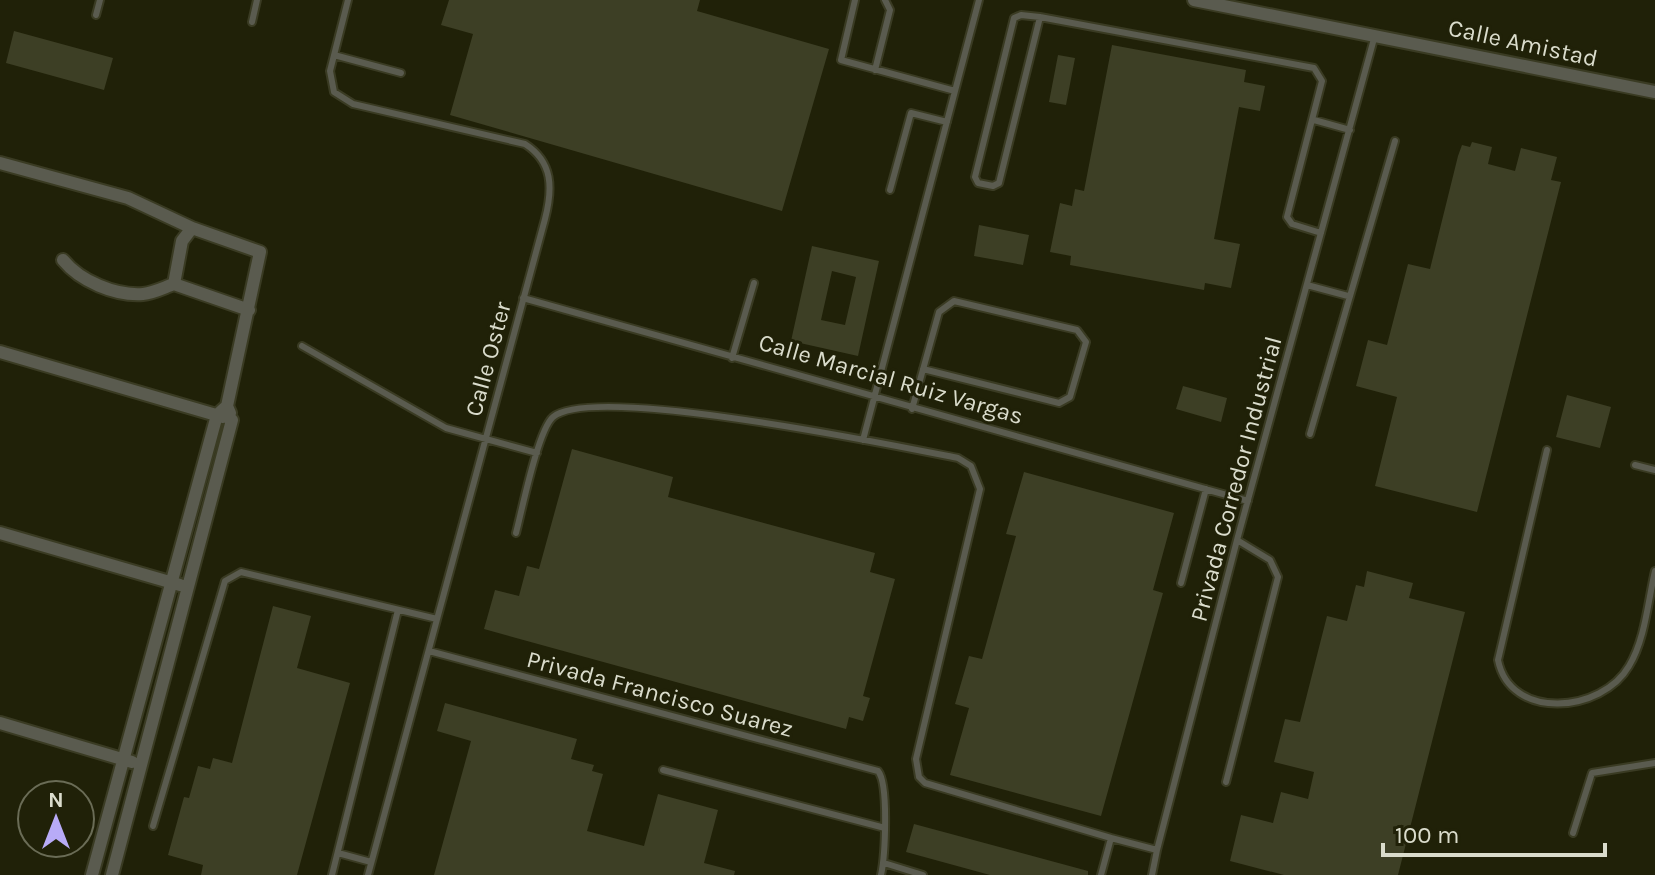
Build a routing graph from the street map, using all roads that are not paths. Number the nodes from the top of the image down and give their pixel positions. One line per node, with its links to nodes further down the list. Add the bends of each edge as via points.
1 (100, 0): 8 (lane)
2 (257, 0): 10 (lane)
3 (348, 0): 12 (lane, Calle Oster)
4 (855, 0): 13 (lane, via 840,56 844,62)
5 (885, 0): 13 (lane, via 890,10)
6 (979, 0): 15 (lane)
7 (1194, 0): 11 (street, Calle Amistad)
8 (96, 15)
9 (1040, 17): 9 (lane, via 1014,18 975,177 978,183 999,183); 17 (lane, via 1314,68 1322,81)
10 (252, 22)
11 (1375, 35): 16 (street, Calle Amistad); 19 (lane, Privada Corredor Industrial)
12 (334, 55): 14 (lane); 30 (lane, Calle Oster, via 331,82 342,100 511,139 544,161 550,202)
13 (875, 70): 15 (lane)
14 (401, 73)
15 (955, 91): 18 (lane)
16 (1655, 92)
17 (1314, 120): 19 (lane); 24 (lane, via 1287,217 1292,224)
18 (947, 122): 22 (lane, via 911,113); 36 (lane)
19 (1350, 130): 24 (lane, Privada Corredor Industrial)
20 (1395, 141): 29 (lane)
21 (0, 163): 23 (street, via 128,198)
22 (890, 190)
23 (192, 228): 27 (street, via 182,241); 31 (street, via 257,249 261,255)
24 (1321, 233): 28 (lane, Privada Corredor Industrial)
25 (63, 260): 27 (street, via 78,278 134,293)
26 (754, 283): 34 (lane)
27 (174, 284): 31 (street)
28 (1307, 285): 29 (lane); 47 (lane, Privada Corredor Industrial)
29 (1348, 296): 39 (lane)
30 (523, 298): 34 (lane, Calle Marcial Ruiz Vargas); 40 (lane, Calle Oster)
31 (249, 310): 38 (street)
32 (302, 346): 40 (lane, via 446,428)
33 (0, 352): 38 (street)
34 (732, 358): 36 (lane, Calle Marcial Ruiz Vargas)
35 (923, 369): 35 (lane, via 939,312 954,301 1077,330 1086,342 1070,397 1059,403); 37 (lane)
36 (874, 399): 37 (lane, Calle Marcial Ruiz Vargas); 41 (lane)
37 (912, 409): 46 (lane, Calle Marcial Ruiz Vargas)
38 (222, 411): 52 (street); 54 (street, via 232,420)
39 (1310, 434)
40 (485, 440): 43 (lane); 56 (lane, Calle Oster)
41 (863, 440): 43 (lane, via 664,408 592,409 554,416); 67 (lane, via 958,458 978,477 980,489 916,759 919,777)
42 (1547, 450): 51 (lane, via 1498,660 1505,682 1547,705 1604,691 1629,666)
43 (537, 453): 49 (lane)
44 (1635, 465): 45 (lane)
45 (1655, 470)
46 (1206, 489): 47 (lane, Calle Marcial Ruiz Vargas); 53 (lane)
47 (1248, 501): 50 (lane, Privada Corredor Industrial)
48 (0, 533): 52 (street)
49 (516, 533)
50 (1237, 540): 63 (lane, via 1270,560 1278,577); 68 (lane, Privada Corredor Industrial)
51 (1655, 571)
52 (173, 583): 54 (street); 59 (street)
53 (1181, 583)
54 (191, 588): 61 (street)
55 (398, 610): 56 (lane); 64 (lane, via 241,572 231,574); 69 (lane)
56 (437, 619): 57 (lane, Calle Oster)
57 (429, 651): 65 (lane, Privada Francisco Suarez, via 882,774); 70 (lane, Calle Oster)
58 (0, 723): 59 (street)
59 (124, 760): 61 (street); 72 (street)
60 (1655, 763): 66 (lane, via 1592,773)
61 (142, 766): 73 (street)
62 (663, 770): 65 (lane)
63 (1226, 782)
64 (153, 826)
65 (885, 828): 71 (lane)
66 (1573, 833)
67 (1111, 838): 68 (lane); 78 (lane)
68 (1157, 850): 79 (lane, Privada Corredor Industrial)
69 (338, 853): 70 (lane); 74 (lane)
70 (371, 862): 75 (lane, Calle Oster)
71 (884, 863): 76 (lane); 77 (lane)
72 (92, 875)
73 (112, 875)
74 (332, 875)
75 (368, 875)
76 (881, 875)
77 (923, 875)
78 (1101, 875)
79 (1152, 875)

